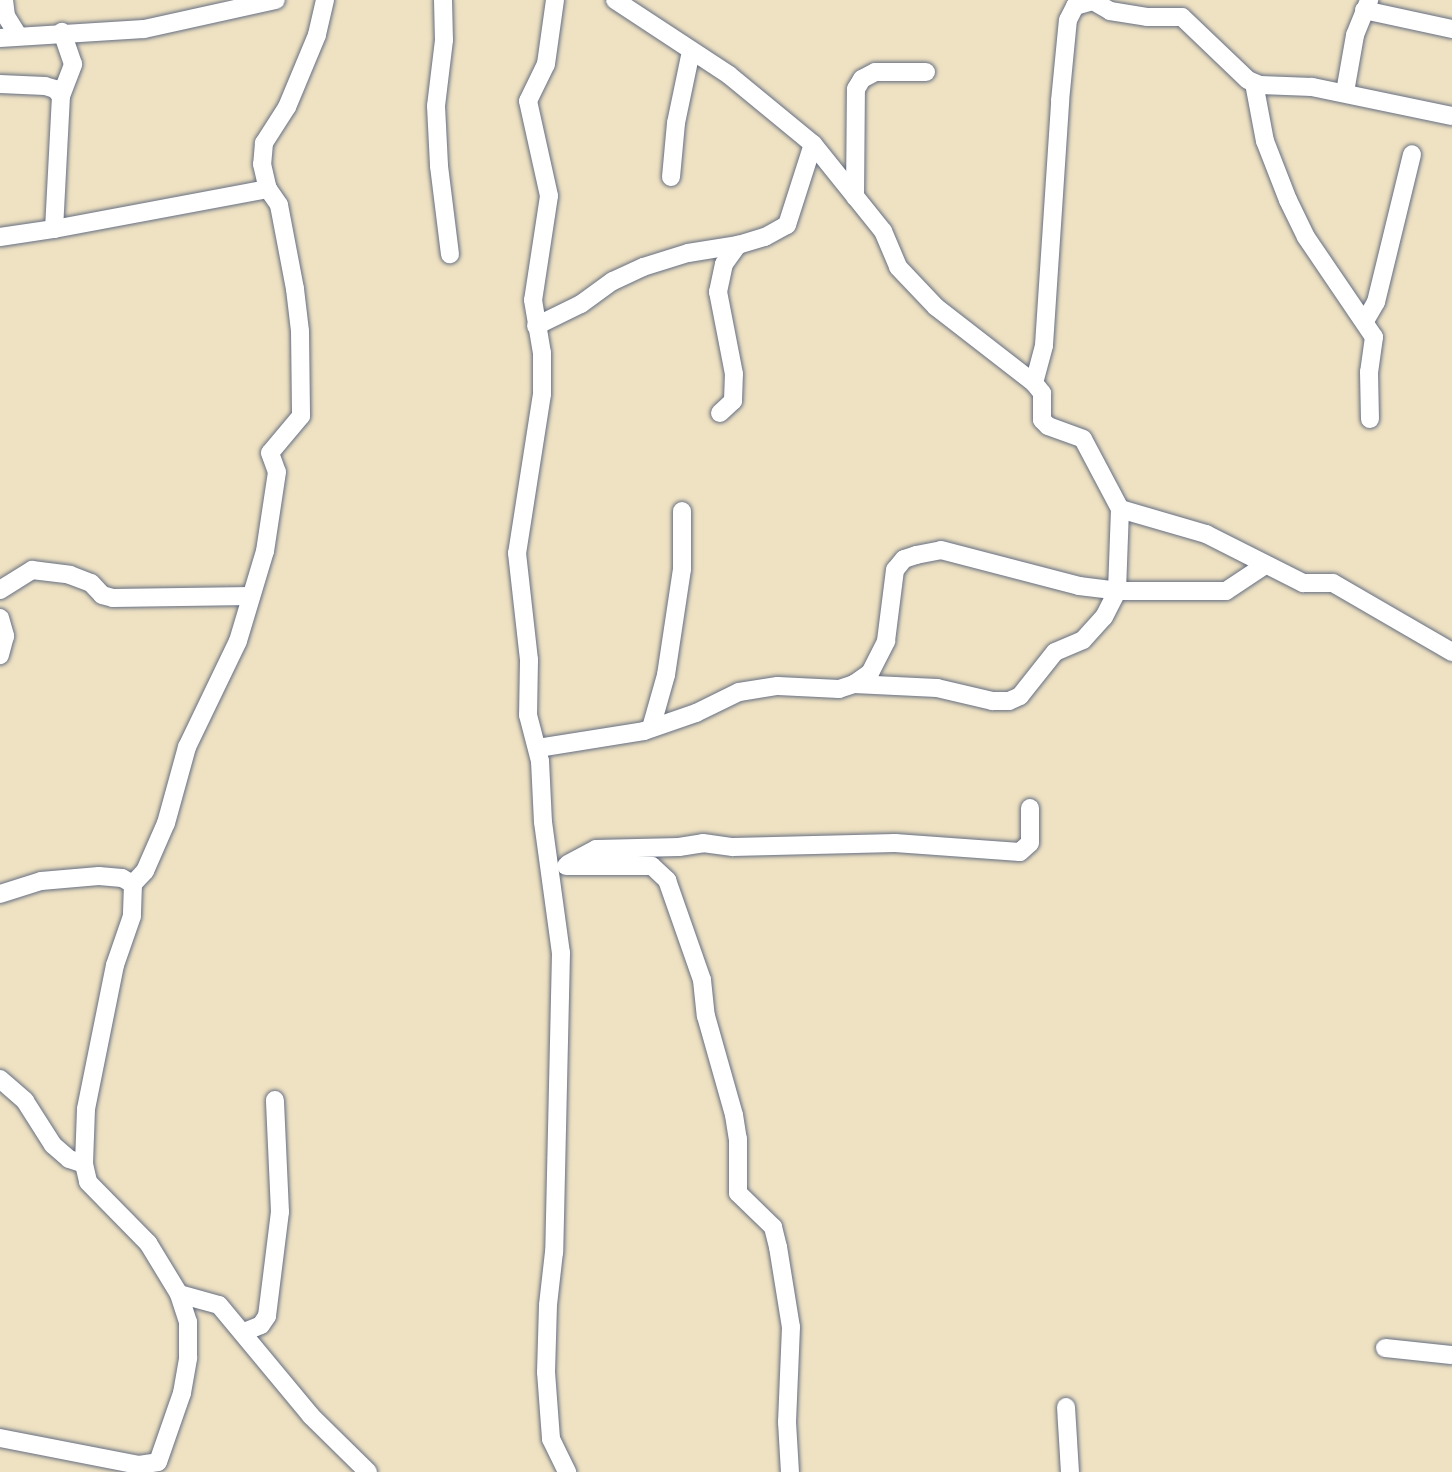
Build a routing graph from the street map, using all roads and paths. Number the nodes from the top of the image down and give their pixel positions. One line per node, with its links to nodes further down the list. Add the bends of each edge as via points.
1 (4, 0): 11 (street)
2 (276, 0): 10 (street, via 144,29)
3 (325, 0): 22 (street, via 317,35 287,107 264,143)
4 (443, 0): 27 (street, via 436,106)
5 (555, 0): 29 (street, via 546,64 527,111 549,196 534,285)
6 (615, 0): 12 (street)
7 (1093, 0): 14 (street, via 1110,11 1182,17); 30 (street, via 1075,6 1068,20 1044,345)
8 (1366, 5): 9 (street); 16 (street)
9 (1452, 29)
10 (62, 32): 11 (street); 17 (street, via 73,64)
11 (9, 36)
12 (691, 51): 19 (street); 21 (street)
13 (926, 72): 23 (street, via 875,72 856,89)
14 (1254, 83): 16 (street); 28 (street, via 1265,141 1288,200 1306,237)
15 (0, 84): 17 (street, via 45,86)
16 (1345, 92): 18 (street)
17 (61, 96): 24 (street)
18 (1452, 116)
19 (813, 144): 23 (street); 26 (street, via 787,225)
20 (1412, 154): 28 (street, via 1376,302)
21 (671, 177)
22 (268, 189): 24 (street); 38 (street, via 279,205 295,289 303,397 301,416 270,453 277,472 265,551)
23 (855, 197): 30 (street, via 883,231 898,267 936,307)
24 (54, 229): 25 (street)
25 (0, 237)
26 (738, 245): 29 (street, via 643,267); 31 (street, via 729,253 718,292 734,374 733,401)
27 (450, 254)
28 (1365, 321): 32 (street, via 1374,337)
29 (536, 326): 44 (street, via 542,394 517,553 529,660 528,715)
30 (1034, 383): 33 (street, via 1042,393 1042,420 1083,439)
31 (720, 413)
32 (1370, 419)
33 (1120, 509): 35 (street, via 1206,534); 37 (street)
34 (682, 511): 43 (street, via 682,569 666,675)
35 (1265, 565): 37 (street, via 1226,591); 40 (street, via 1303,583 1333,583)
36 (0, 590): 38 (street, via 32,570 70,575 113,598)
37 (1117, 591): 42 (street, via 1095,630 1055,652 1029,687 1009,701 937,688); 42 (street, via 941,550 904,559 895,570 886,641 870,673)
38 (251, 596): 47 (street, via 238,641 187,747 166,823 145,871)
39 (0, 618): 41 (street, via 5,636)
40 (1452, 652)
41 (0, 655)
42 (854, 684): 43 (street, via 739,692)
43 (651, 728): 44 (street)
44 (538, 748): 46 (street, via 543,822)
45 (1030, 808): 46 (street, via 1030,843 1020,852 895,843 703,843 596,849)
46 (558, 871): 59 (street, via 562,986 546,1372 551,1439); 60 (street, via 652,866 671,890 702,980 706,1016 734,1115 738,1193 773,1227 778,1247 791,1327)
47 (133, 884): 48 (street, via 99,876 41,881); 51 (street, via 132,916 115,965 86,1109)
48 (0, 894)
49 (0, 1079): 51 (street, via 25,1101 53,1145)
50 (275, 1100): 53 (street, via 280,1212 267,1316)
51 (84, 1164): 52 (street, via 88,1182 148,1243)
52 (179, 1294): 53 (street, via 219,1305); 57 (street, via 188,1322 188,1358 158,1462 139,1465)
53 (244, 1332): 58 (street, via 311,1416)
54 (1385, 1348): 55 (street)
55 (1452, 1355)
56 (1066, 1407): 61 (street)
57 (0, 1438)
58 (368, 1472)
59 (567, 1472)
60 (790, 1472)
61 (1070, 1472)

